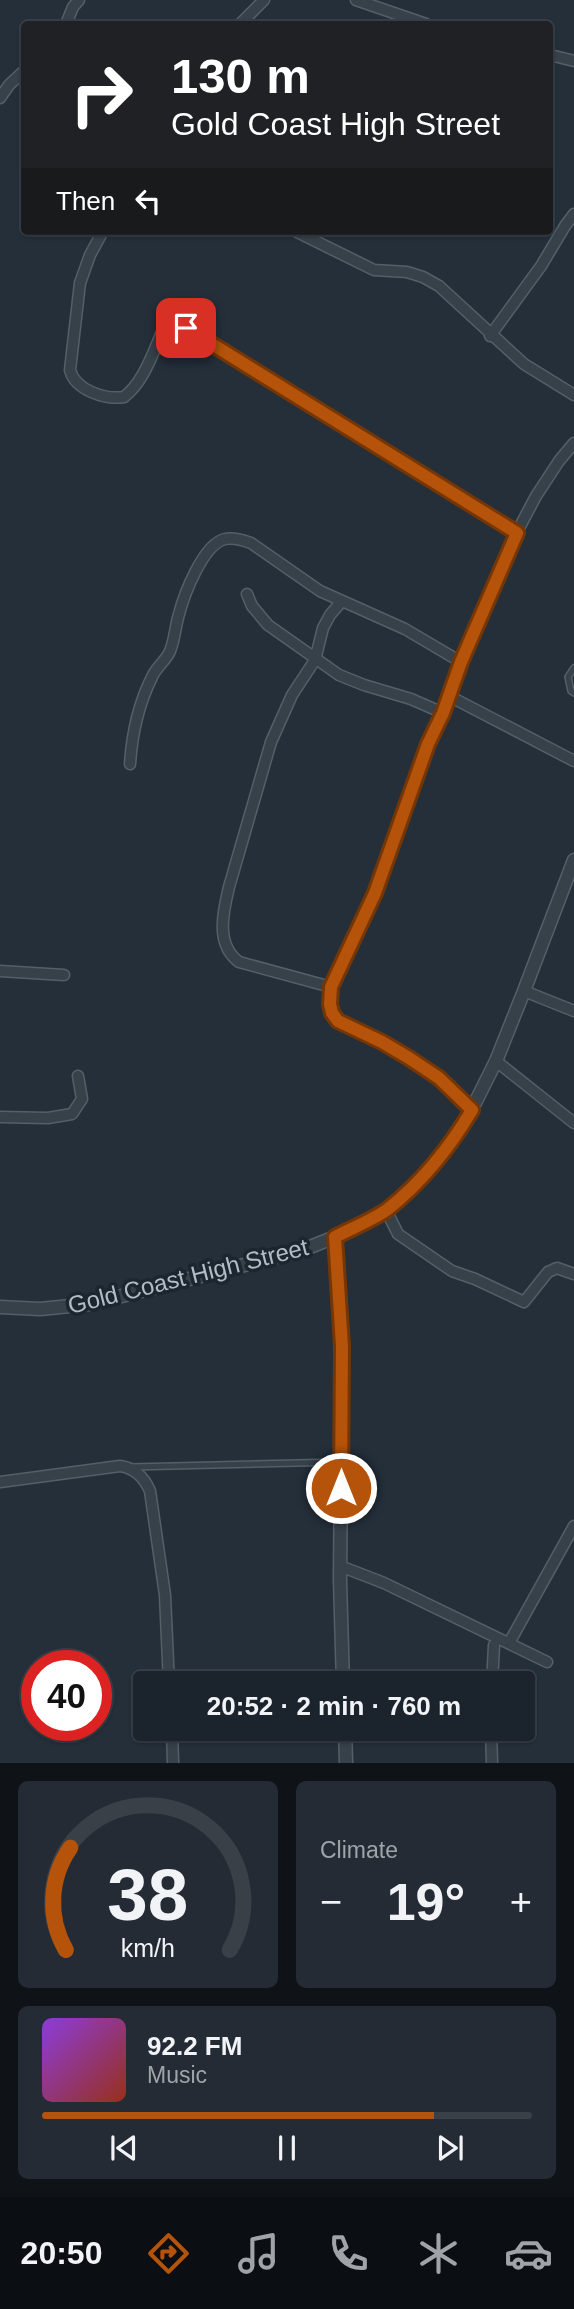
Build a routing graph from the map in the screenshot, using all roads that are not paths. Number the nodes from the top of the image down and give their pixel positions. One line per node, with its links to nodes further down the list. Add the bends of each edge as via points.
1 (79, 0): 4 (street)
2 (264, 0): 5 (street)
3 (356, 0): 6 (street)
4 (68, 21)
5 (243, 21)
6 (411, 21)
7 (553, 56): 8 (street)
8 (574, 61)
9 (21, 74): 10 (street)
10 (0, 98)
11 (574, 214): 14 (street)
12 (101, 235): 17 (street, via 80,283 70,370 74,382 107,396 124,397 141,376 163,330 186,328)
13 (303, 235): 14 (street, via 374,270 423,277 439,286)
14 (490, 336): 15 (street)
15 (574, 395)
16 (574, 443): 17 (street)
17 (517, 533): 21 (street)
18 (247, 594): 20 (street, via 268,625)
19 (341, 602): 20 (street, via 324,628); 21 (street, via 405,629); 27 (street, via 251,543 229,538 215,544 202,560 168,655 153,673 139,708)
20 (315, 660): 25 (street, via 339,676); 31 (street, via 292,695 267,754 222,928 231,956 239,962)
21 (461, 662): 24 (street)
22 (574, 668): 23 (lane, via 568,677)
23 (574, 693)
24 (449, 696): 25 (street); 26 (street)
25 (443, 713): 31 (street, via 375,893)
26 (574, 761)
27 (130, 764)
28 (574, 860): 32 (street, Gold Coast High Street)
29 (0, 971): 30 (street)
30 (64, 975)
31 (331, 987): 36 (street, via 330,1004 338,1021 409,1058 439,1078)
32 (524, 991): 33 (street); 34 (street, Gold Coast High Street)
33 (574, 1011)
34 (496, 1061): 36 (street, Gold Coast High Street); 38 (street)
35 (78, 1076): 37 (street, via 82,1099 72,1114)
36 (472, 1110): 39 (street, Gold Coast High Street, via 441,1156)
37 (0, 1117)
38 (574, 1123)
39 (386, 1210): 40 (street, Gold Coast High Street); 41 (street, via 398,1234 452,1271 524,1302 548,1272 557,1268)
40 (335, 1237): 42 (street, Gold Coast High Street, via 300,1251 90,1304); 43 (street, via 342,1346)
41 (574, 1274)
42 (0, 1307)
43 (341, 1462): 44 (lane); 47 (street)
44 (129, 1467): 45 (street); 51 (street, via 150,1491 165,1595)
45 (0, 1482)
46 (574, 1526): 48 (street)
47 (341, 1566): 48 (street); 52 (street)
48 (509, 1643): 50 (street)
49 (495, 1645): 53 (street)
50 (547, 1661)
51 (169, 1671)
52 (343, 1671)
53 (493, 1671)
54 (172, 1741): 57 (street)
55 (345, 1741): 58 (street)
56 (491, 1741): 59 (street)
57 (173, 1763)
58 (346, 1763)
59 (492, 1763)

